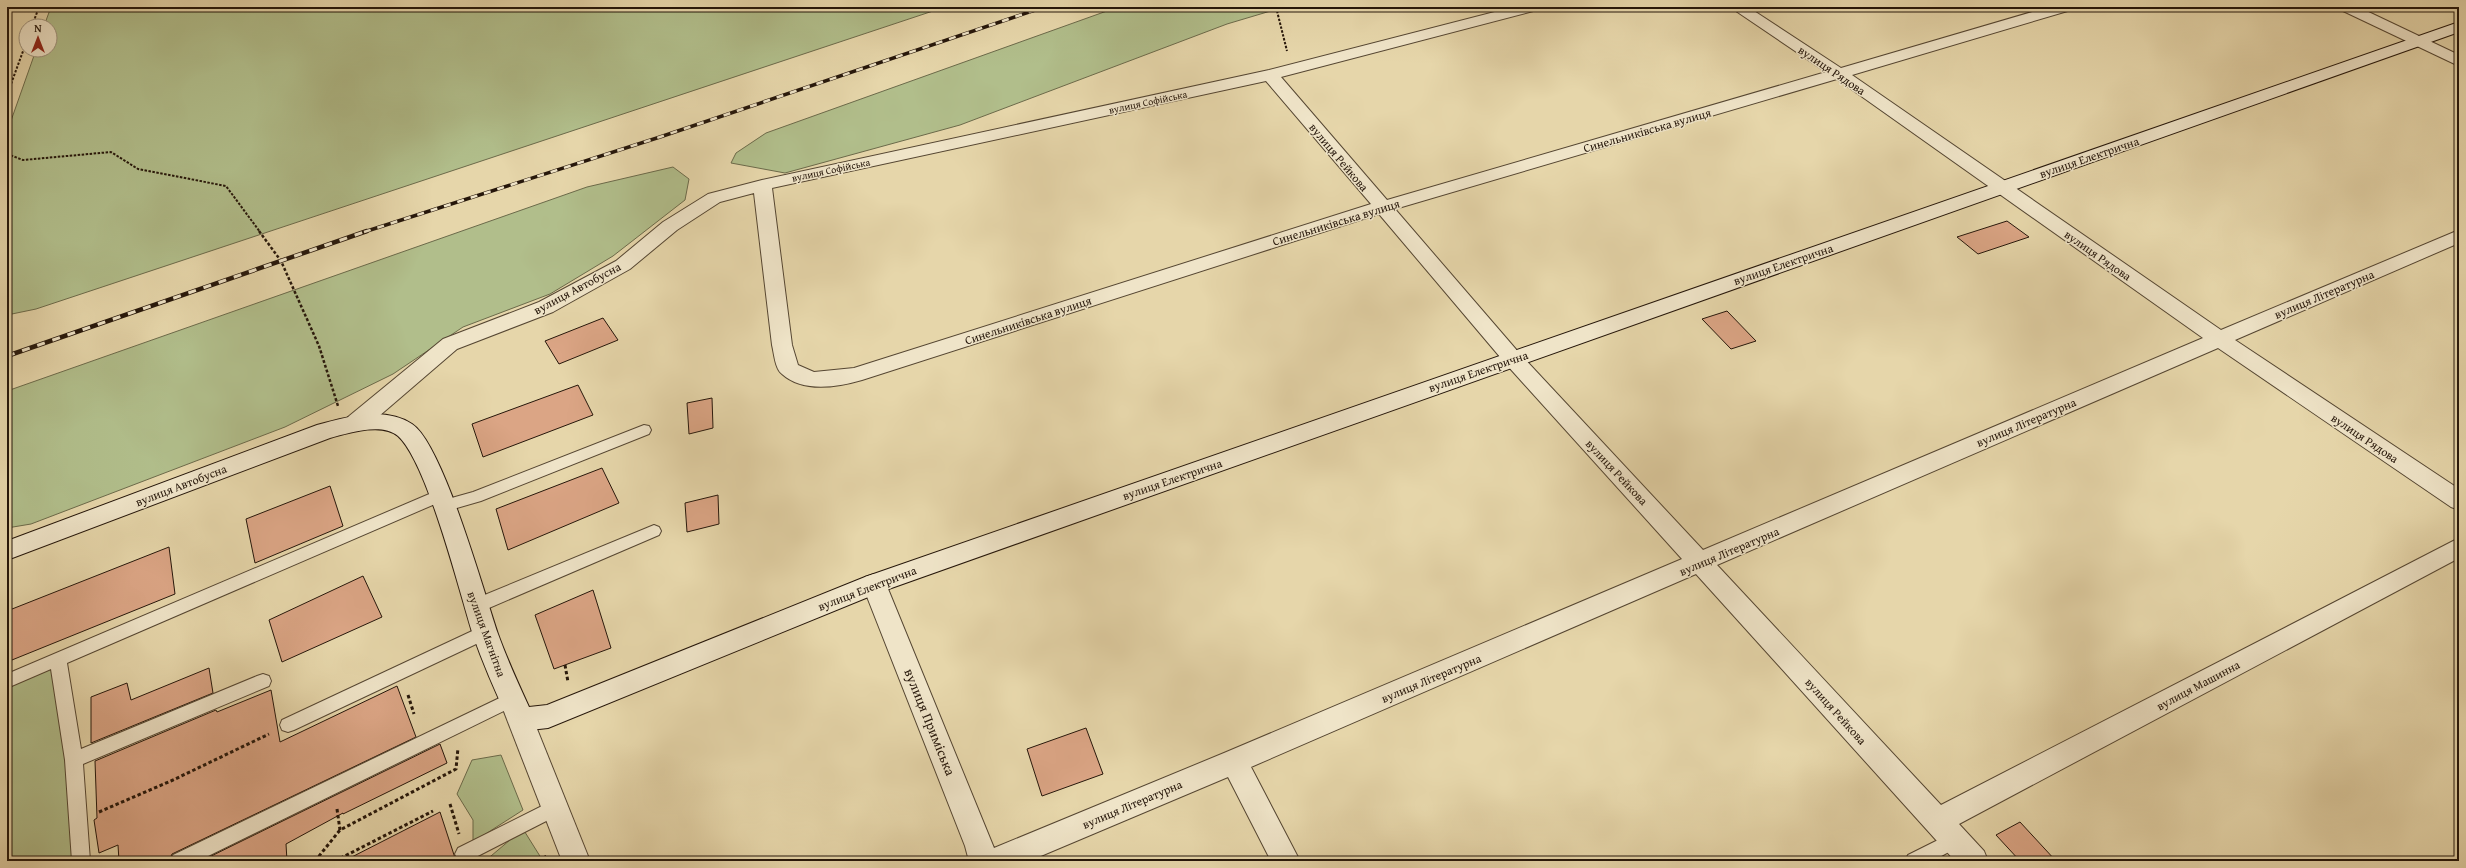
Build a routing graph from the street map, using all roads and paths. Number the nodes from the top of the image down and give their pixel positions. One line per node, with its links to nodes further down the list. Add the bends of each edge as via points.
1 (39, 7): 7 (path)
2 (1276, 7): 12 (path, via 1289,59)
3 (1532, 7): 12 (street, вулиця Софійська)
4 (1738, 7): 13 (street, вулиця Рядова)
5 (2066, 7): 13 (street, Синельниківська вулиця)
6 (2346, 7): 9 (street)
7 (35, 18)
8 (2459, 27): 9 (street, вулиця Електрична)
9 (2418, 42): 11 (street); 17 (street, вулиця Електрична)
10 (21, 58): 14 (path)
11 (2459, 61)
12 (1280, 73): 16 (street, вулиця Софійська); 18 (street, вулиця Рейкова)
13 (1840, 74): 17 (street, вулиця Рядова); 18 (street, Синельниківська вулиця)
14 (7, 95)
15 (7, 154): 22 (path, via 23,160 111,152 138,169 226,186 281,261)
16 (762, 185): 18 (street, Синельниківська вулиця, via 782,344 789,369 812,380 855,375); 22 (street, вулиця Автобусна, via 714,198 670,226 623,265 546,307 450,344)
17 (2001, 187): 20 (street, вулиця Рядова); 21 (street, вулиця Електрична)
18 (1382, 207): 21 (street, вулиця Рейкова)
19 (2459, 236): 20 (street, вулиця Літературна)
20 (2219, 339): 26 (street, вулиця Рядова); 30 (street, вулиця Літературна)
21 (1513, 359): 30 (street, вулиця Рейкова); 31 (street, вулиця Електрична)
22 (347, 416): 23 (street, вулиця Автобусна); 29 (street, вулиця Автобусна, via 324,430)
23 (384, 423): 25 (street, вулиця Магнітна, via 405,430 421,449)
24 (644, 430): 25 (lane, via 476,497)
25 (441, 501): 32 (street, вулиця Магнітна); 34 (lane)
26 (2459, 501)
27 (654, 531): 32 (lane)
28 (2459, 547): 50 (street, вулиця Машинна)
29 (7, 551)
30 (1701, 562): 44 (street, вулиця Літературна); 50 (street, вулиця Рейкова)
31 (874, 584): 40 (street, вулиця Електрична, via 548,716); 58 (street, вулиця Приміська, via 980,846)
32 (476, 606): 33 (street, вулиця Магнітна)
33 (485, 632): 40 (street, вулиця Магнітна); 42 (lane)
34 (58, 659): 36 (lane); 43 (lane)
35 (565, 665): 38 (path)
36 (7, 681)
37 (263, 681): 43 (lane)
38 (568, 684)
39 (408, 695): 41 (path)
40 (516, 709): 47 (street, вулиця Магнітна); 54 (lane)
41 (414, 714)
42 (288, 725): 49 (path, via 173,780)
43 (74, 760): 49 (lane)
44 (1234, 762): 59 (street, вулиця Літературна); 60 (street)
45 (456, 769): 55 (path, via 340,830)
46 (450, 804): 52 (path)
47 (554, 808): 52 (lane); 57 (street, вулиця Магнітна)
48 (433, 811): 56 (path)
49 (78, 821): 53 (lane)
50 (1937, 821): 51 (street, вулиця Рейкова)
51 (1954, 840): 61 (lane); 62 (street, вулиця Рейкова)
52 (464, 854)
53 (81, 861)
54 (179, 861)
55 (315, 861)
56 (335, 861)
57 (576, 861)
58 (983, 861)
59 (996, 861)
60 (1286, 861)
61 (1914, 861)
62 (1974, 861)

